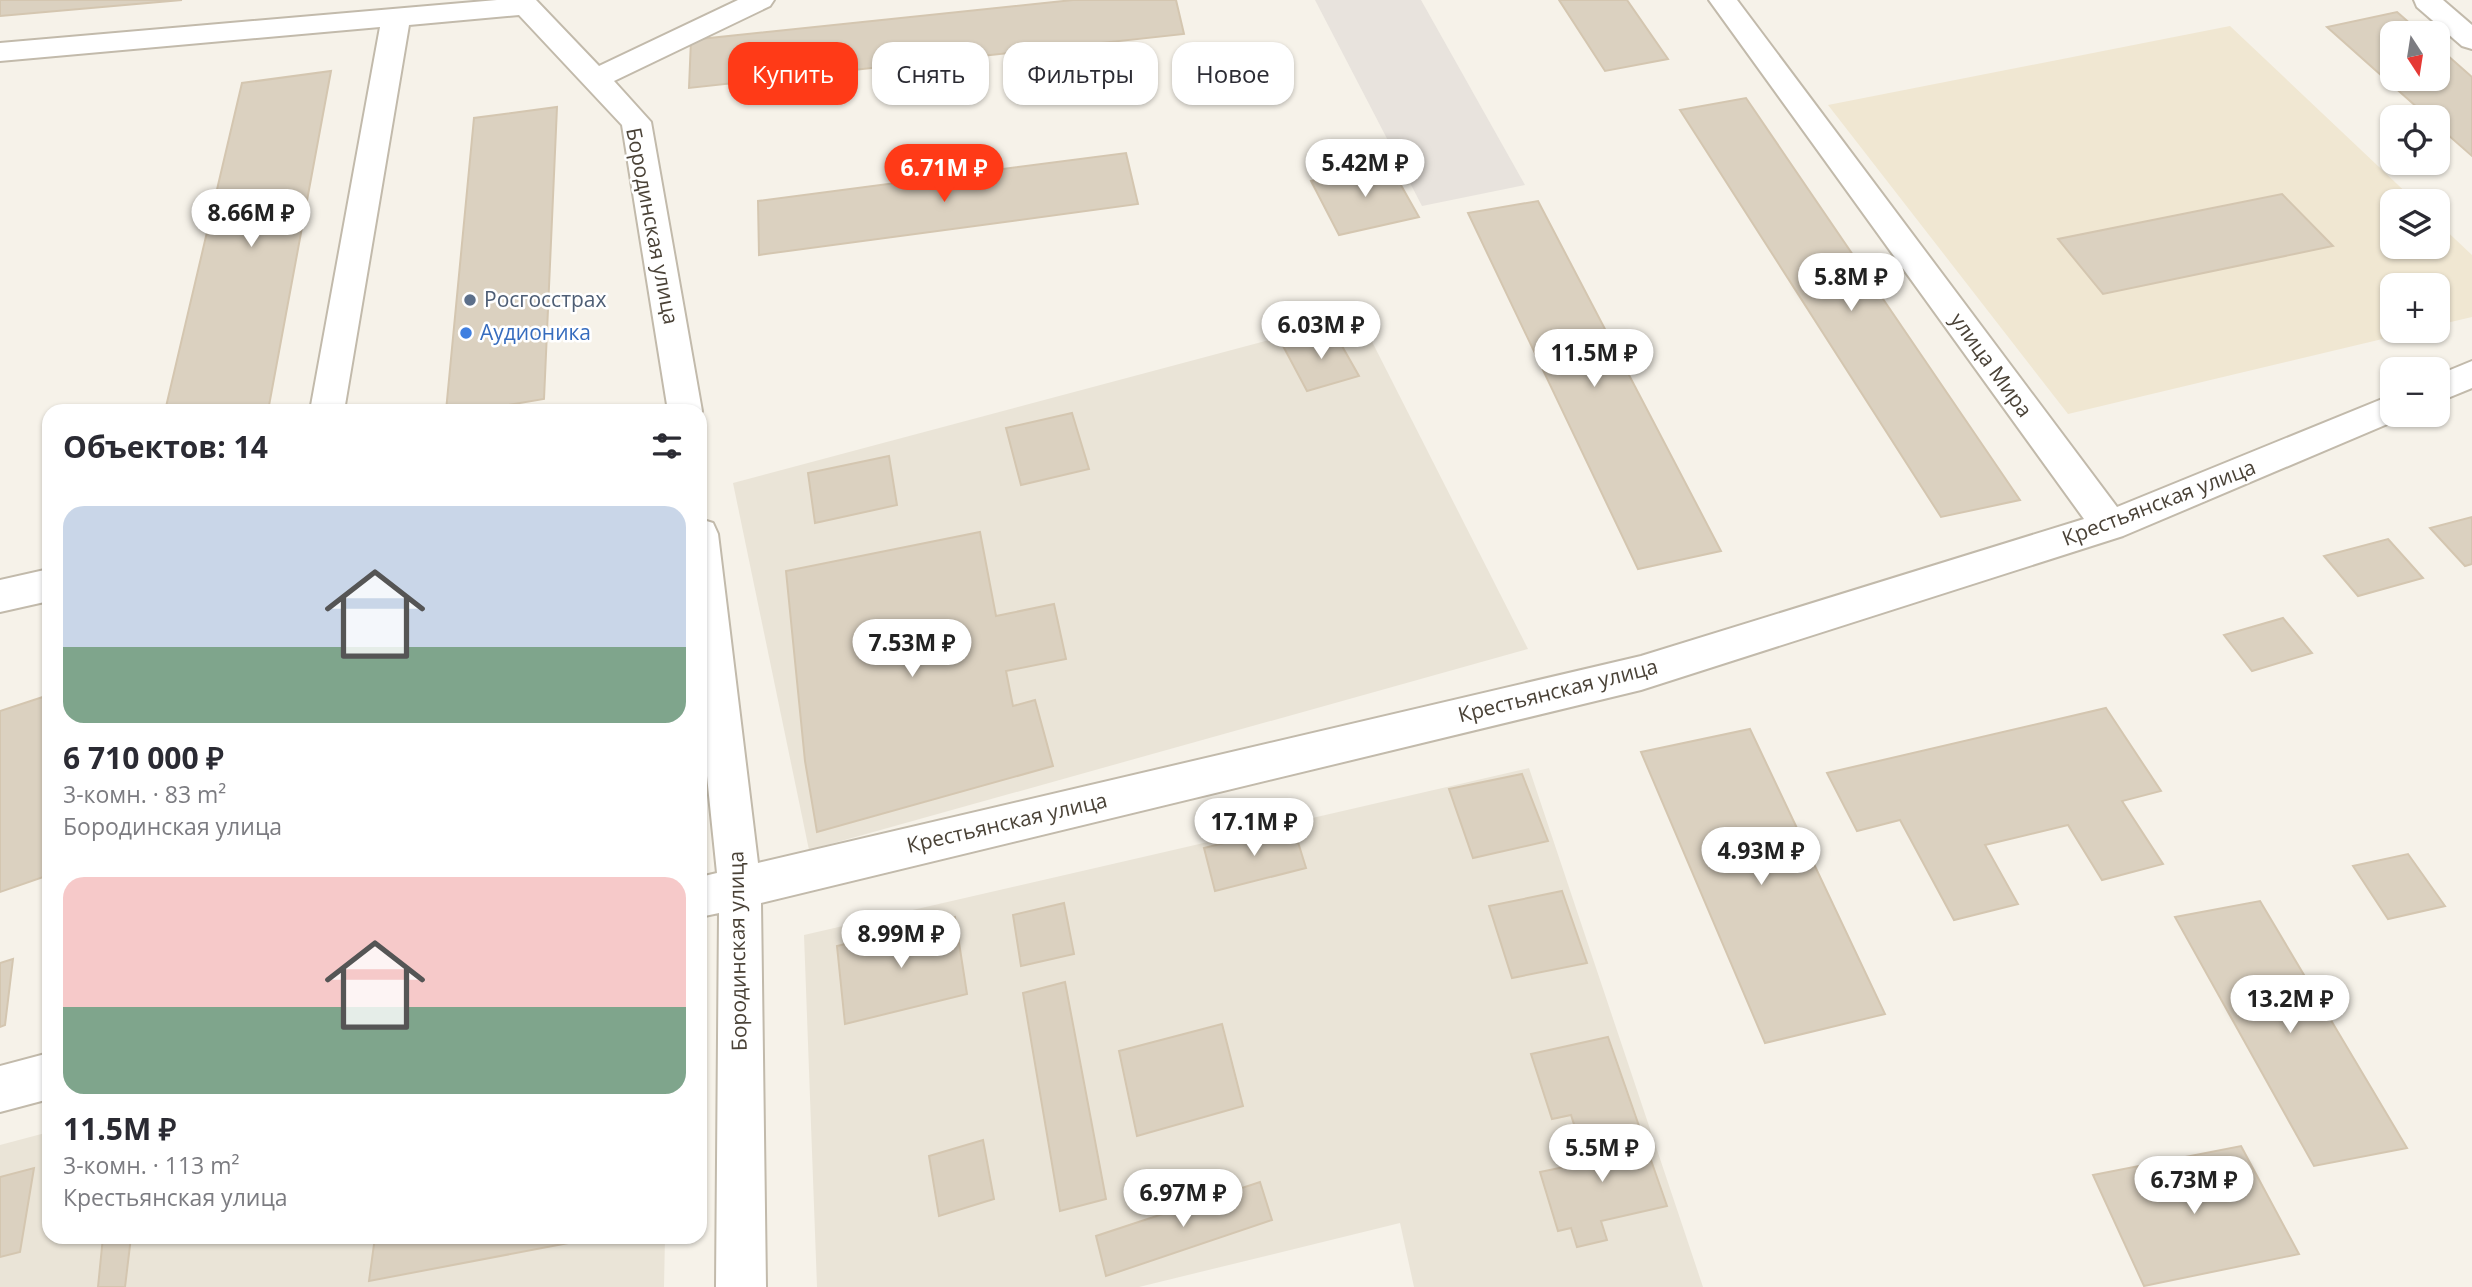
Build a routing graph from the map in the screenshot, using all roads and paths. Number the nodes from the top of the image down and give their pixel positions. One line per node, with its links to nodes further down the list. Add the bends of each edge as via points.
1 (760, 0): 8 (street)
2 (1723, 0): 14 (street, улица Мира)
3 (2430, 0): 6 (street)
4 (523, 3): 5 (street); 8 (street, Бородинская улица)
5 (396, 17): 7 (street); 11 (street)
6 (2472, 40)
7 (0, 52)
8 (595, 79): 12 (street, Бородинская улица, via 636,122)
9 (2472, 374): 10 (street)
10 (2450, 383)
11 (328, 404)
12 (684, 404)
13 (2380, 413): 14 (street, Крестьянская улица)
14 (2110, 526): 18 (street, Крестьянская улица, via 1641,673)
15 (42, 587): 16 (street)
16 (0, 596)
17 (707, 596): 18 (street, Бородинская улица)
18 (740, 886): 19 (street, Крестьянская улица); 22 (street, Бородинская улица)
19 (707, 895)
20 (42, 1078): 21 (street)
21 (0, 1089)
22 (741, 1287)

